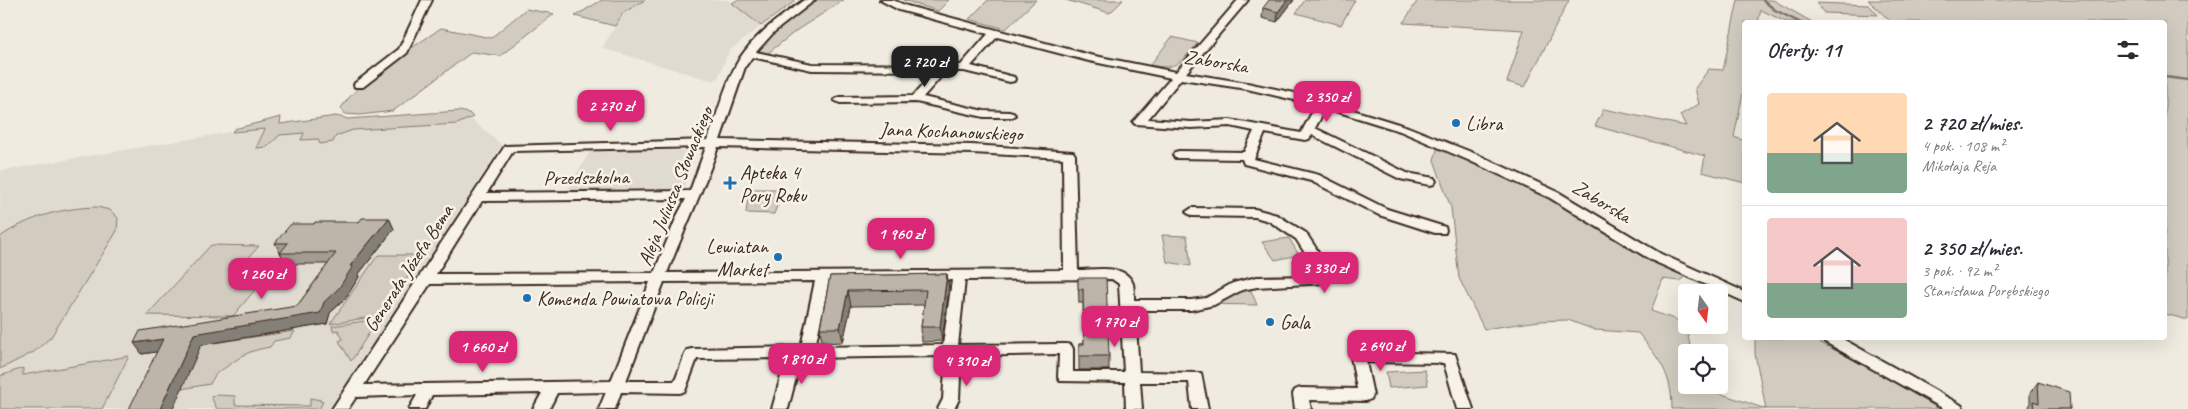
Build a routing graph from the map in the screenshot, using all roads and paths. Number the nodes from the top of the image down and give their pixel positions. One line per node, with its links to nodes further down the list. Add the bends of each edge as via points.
1 (426, 0): 11 (street, via 402,51)
2 (810, 0): 6 (street, Aleja Juliusza Słowackiego, via 761,38)
3 (885, 0): 5 (street, Zaborska)
4 (1243, 0): 9 (street)
5 (995, 33): 8 (street); 9 (street, Zaborska, via 1089,58)
6 (748, 53): 7 (street, via 812,67 838,69); 18 (street, Aleja Juliusza Słowackiego)
7 (944, 68): 8 (street); 12 (street)
8 (964, 68): 10 (street)
9 (1177, 75): 14 (street, Zaborska, via 1254,87); 16 (street, via 1139,122 1230,123)
10 (1010, 79)
11 (359, 86)
12 (916, 99): 13 (street); 15 (street, via 984,114)
13 (840, 100)
14 (1322, 103): 17 (street); 31 (street, Zaborska, via 1404,129 1472,157 1554,195 1656,257)
15 (1009, 115)
16 (1261, 129): 17 (street, via 1305,137); 20 (street)
17 (1309, 130): 21 (street, via 1404,176)
18 (714, 143): 22 (street, Aleja Juliusza Słowackiego); 23 (street, Generała Józefa Bema, via 509,148); 26 (street, Jana Kochanowskiego, via 1069,155)
19 (1179, 155): 20 (street)
20 (1248, 156): 25 (street, via 1248,161 1315,178 1387,214)
21 (1430, 181)
22 (695, 195): 23 (street, Przedszkolna); 28 (street, Aleja Juliusza Słowackiego)
23 (478, 197): 30 (street, Generała Józefa Bema)
24 (1192, 212): 32 (street, via 1255,213 1273,218 1301,236 1312,253 1321,280 1257,282 1238,286 1210,302 1191,305)
25 (1440, 230)
26 (1071, 273): 27 (street); 32 (street, via 1121,277 1126,284)
27 (960, 274): 29 (street); 34 (street)
28 (660, 276): 29 (street); 30 (street); 37 (street, Aleja Juliusza Słowackiego)
29 (823, 276): 35 (street)
30 (426, 279): 40 (street, Generała Józefa Bema)
31 (1742, 296)
32 (1127, 305): 36 (street)
33 (1834, 340): 51 (street)
34 (952, 350): 35 (street); 36 (street, via 1066,349 1065,378); 46 (street, via 951,399)
35 (801, 353): 37 (street, via 692,354 680,387); 45 (street)
36 (1132, 378): 47 (street); 48 (street, via 1196,377)
37 (615, 386): 38 (street); 44 (street, Aleja Juliusza Słowackiego)
38 (552, 387): 39 (street); 43 (street)
39 (428, 389): 40 (street); 42 (street)
40 (352, 391): 41 (street, Generała Józefa Bema)
41 (340, 409)
42 (417, 409)
43 (542, 409)
44 (607, 409)
45 (780, 409)
46 (946, 409)
47 (1134, 409)
48 (1200, 409)
49 (1302, 409): 50 (street, via 1300,394 1366,395 1358,357 1450,358)
50 (1465, 409)
51 (1956, 409)

